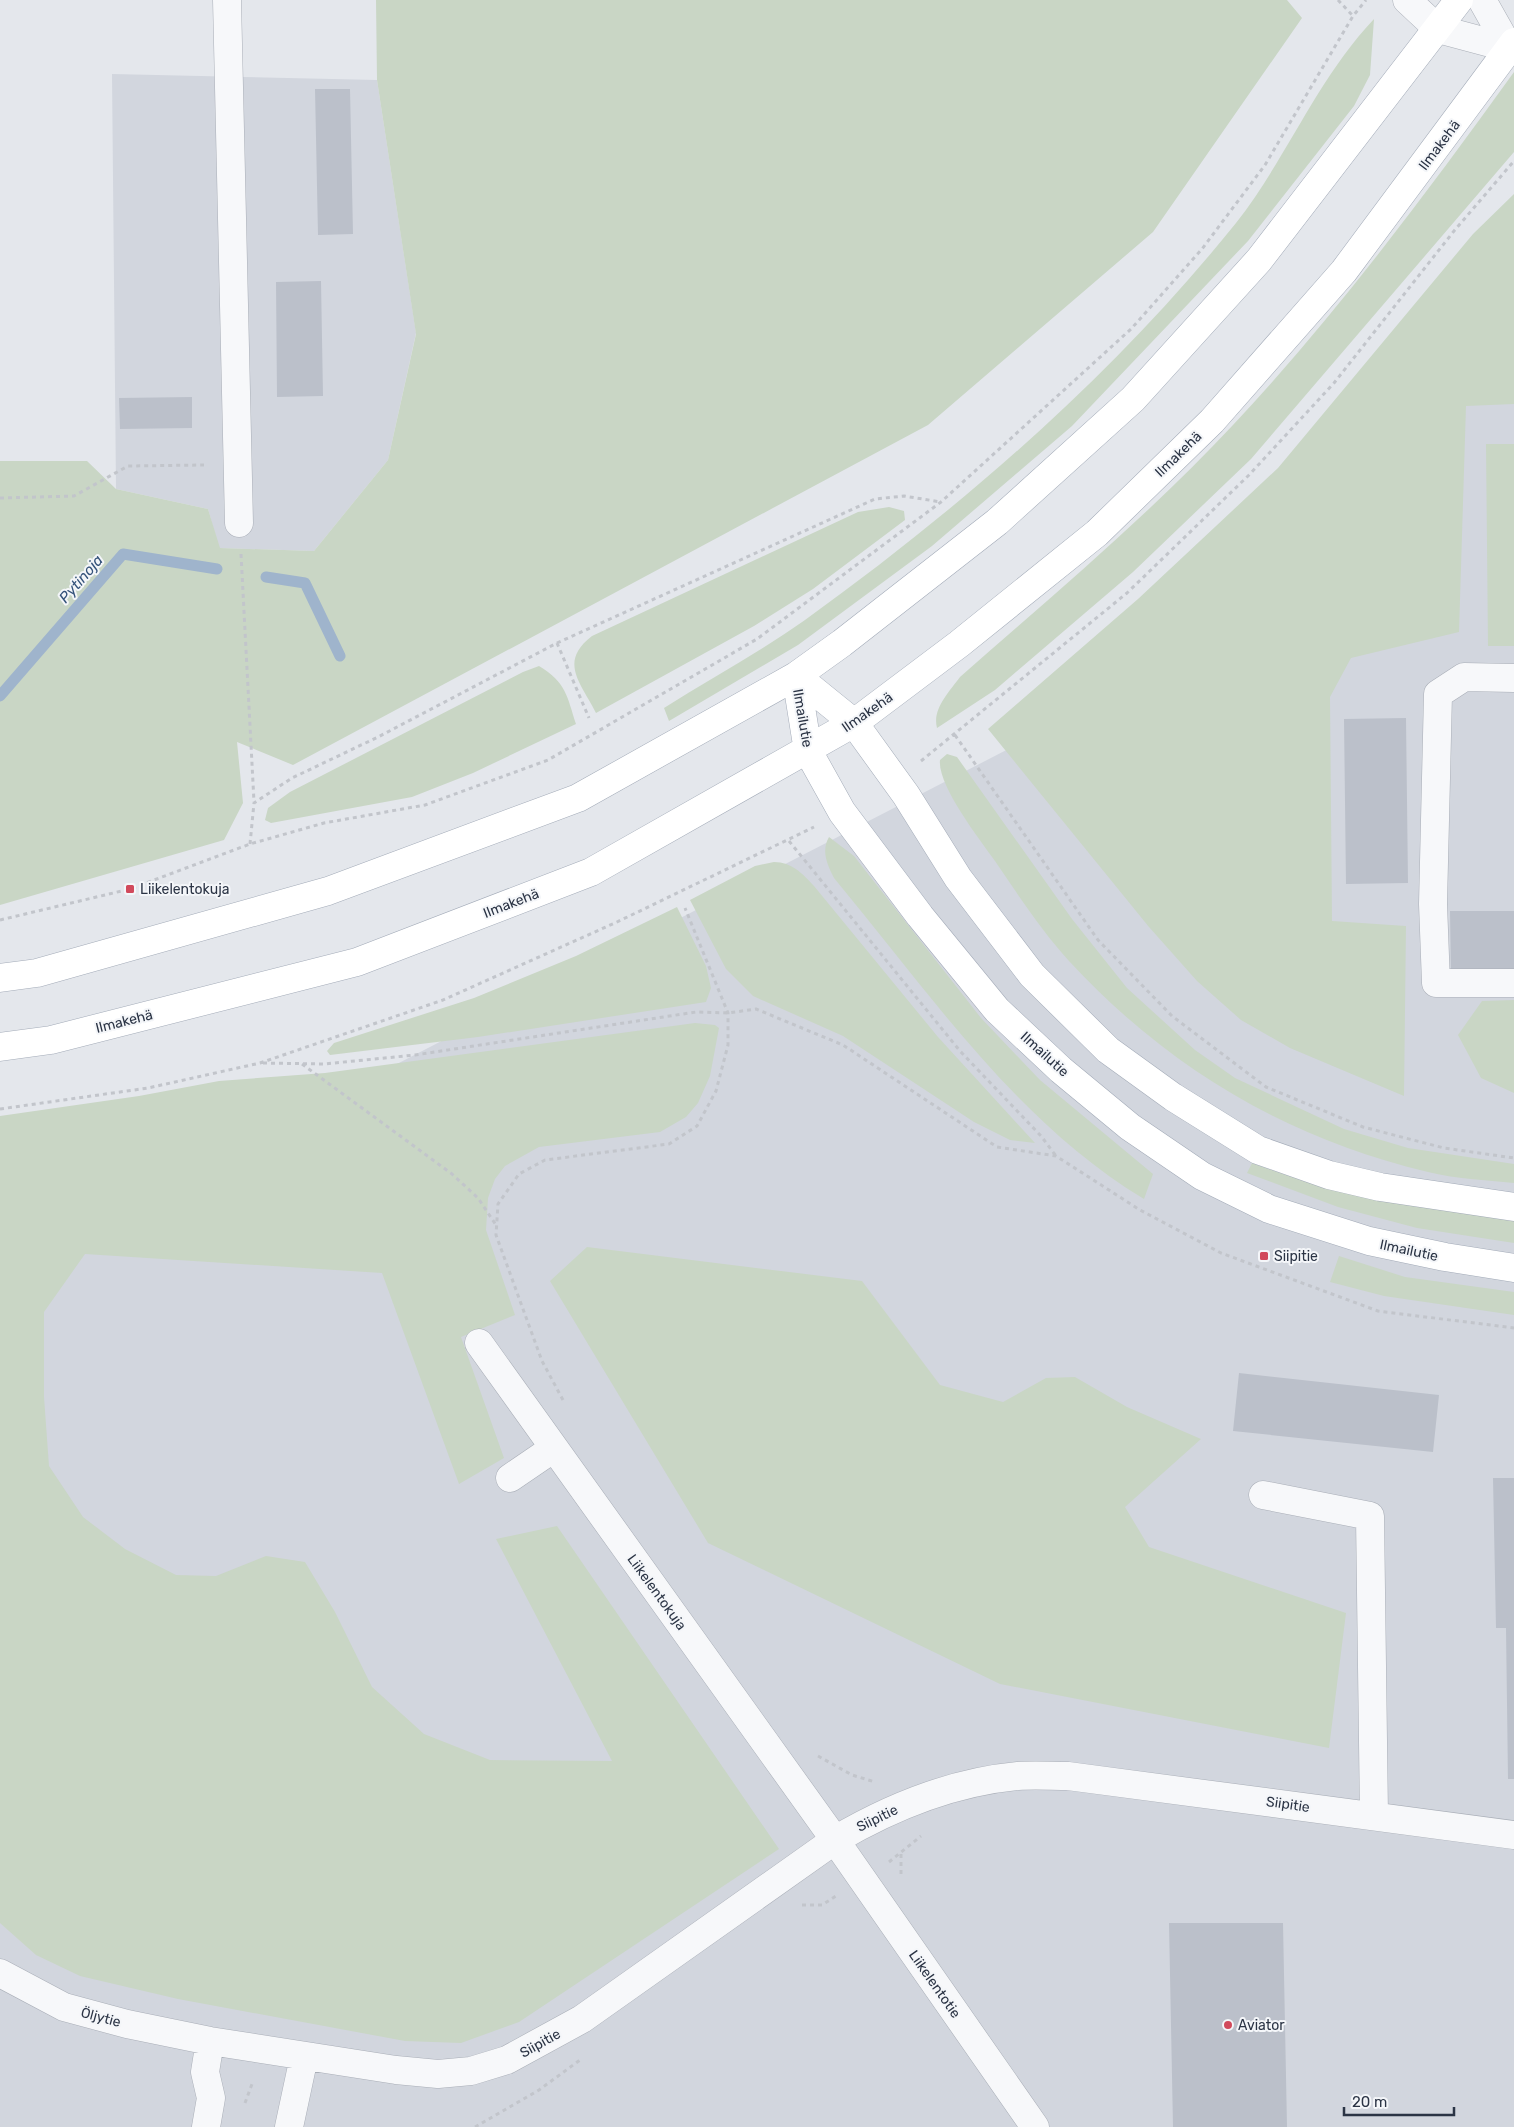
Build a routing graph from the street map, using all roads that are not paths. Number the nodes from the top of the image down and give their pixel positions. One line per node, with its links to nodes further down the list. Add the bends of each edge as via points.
1 (227, 0): 7 (street)
2 (1407, 0): 5 (street)
3 (1458, 0): 5 (main road)
4 (1482, 0): 6 (street)
5 (1438, 30): 6 (street); 8 (main road, via 1259,260 1133,399 996,522)
6 (1512, 45): 10 (main road, Ilmakehä, via 1344,271 1212,421 1097,533)
7 (239, 523)
8 (796, 676): 10 (main road, Ilmailutie); 11 (main road, Ilmailutie); 12 (main road, via 578,798 328,891 36,973)
9 (1514, 678): 13 (street, via 1464,677 1438,694 1433,904 1436,983)
10 (854, 723): 11 (main road, Ilmakehä); 15 (main road, Ilmailutie, via 906,795 958,878 1032,975 1108,1050 1173,1097 1258,1150 1330,1175 1380,1187)
11 (808, 751): 14 (main road, Ilmakehä, via 591,872 357,962 51,1040); 16 (main road, Ilmailutie, via 842,812 920,916 997,1010 1061,1070 1130,1127 1202,1176 1269,1209 1369,1241)
12 (0, 978)
13 (1514, 983)
14 (0, 1047)
15 (1514, 1207)
16 (1514, 1268)
17 (478, 1343): 18 (street, Liikelentokuja)
18 (554, 1448): 19 (street); 23 (street, Liikelentokuja)
19 (510, 1478)
20 (1263, 1495): 21 (street, via 1370,1516)
21 (1374, 1816): 22 (street, Siipitie); 23 (street, Siipitie, via 1068,1776 1018,1776 934,1794 899,1807)
22 (1514, 1835)
23 (835, 1840): 26 (street, Siipitie, via 582,2019 507,2060 471,2071 438,2074); 29 (street, Liikelentotie)
24 (0, 1973): 25 (street, Öljytie, via 64,2007)
25 (210, 2041): 26 (street, Öljytie); 27 (street, via 205,2072 211,2098)
26 (304, 2057): 28 (street)
27 (206, 2127)
28 (289, 2127)
29 (1035, 2127)

